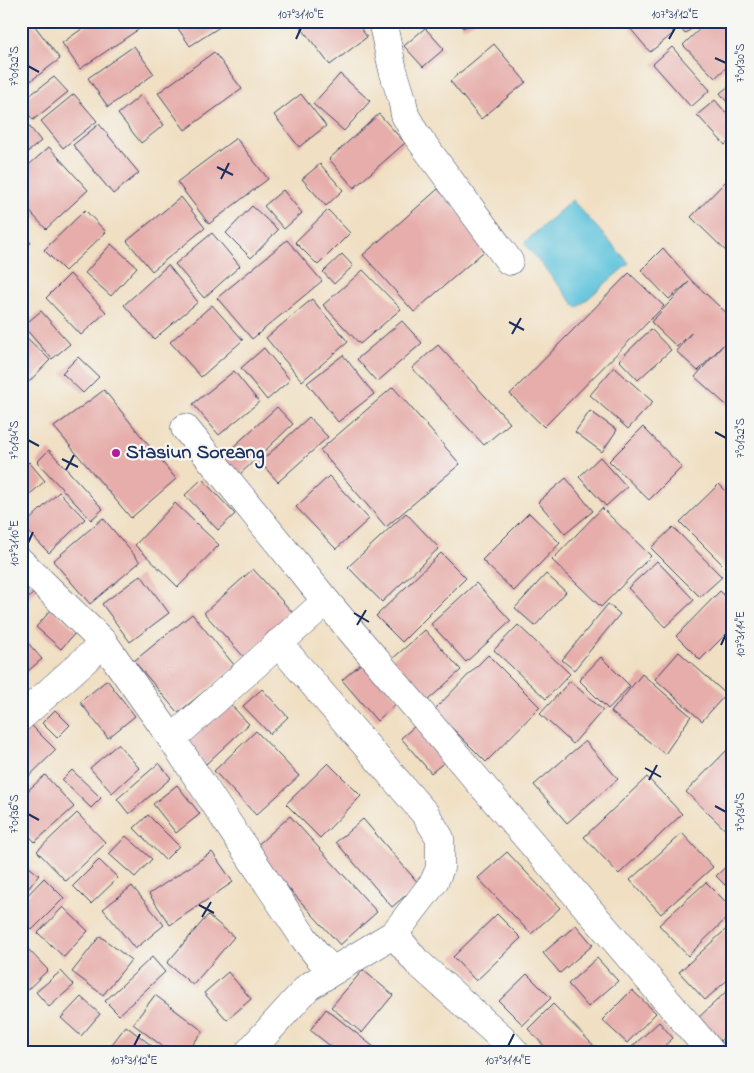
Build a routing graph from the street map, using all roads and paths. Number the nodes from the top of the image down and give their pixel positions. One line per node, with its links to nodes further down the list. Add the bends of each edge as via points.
1 (382, 21): 2 (street, via 405,115)
2 (509, 261)
3 (185, 428): 5 (street)
4 (21, 562): 6 (street)
5 (326, 601): 7 (street); 14 (street)
6 (104, 643): 8 (street); 9 (street)
7 (278, 643): 9 (street); 10 (street, via 426,815 440,838 440,868 434,882)
8 (21, 717)
9 (172, 739): 11 (street, via 304,938)
10 (394, 934): 11 (street); 13 (street, via 416,961)
11 (333, 971): 12 (street, via 308,987)
12 (249, 1052)
13 (515, 1052)
14 (711, 1052)

